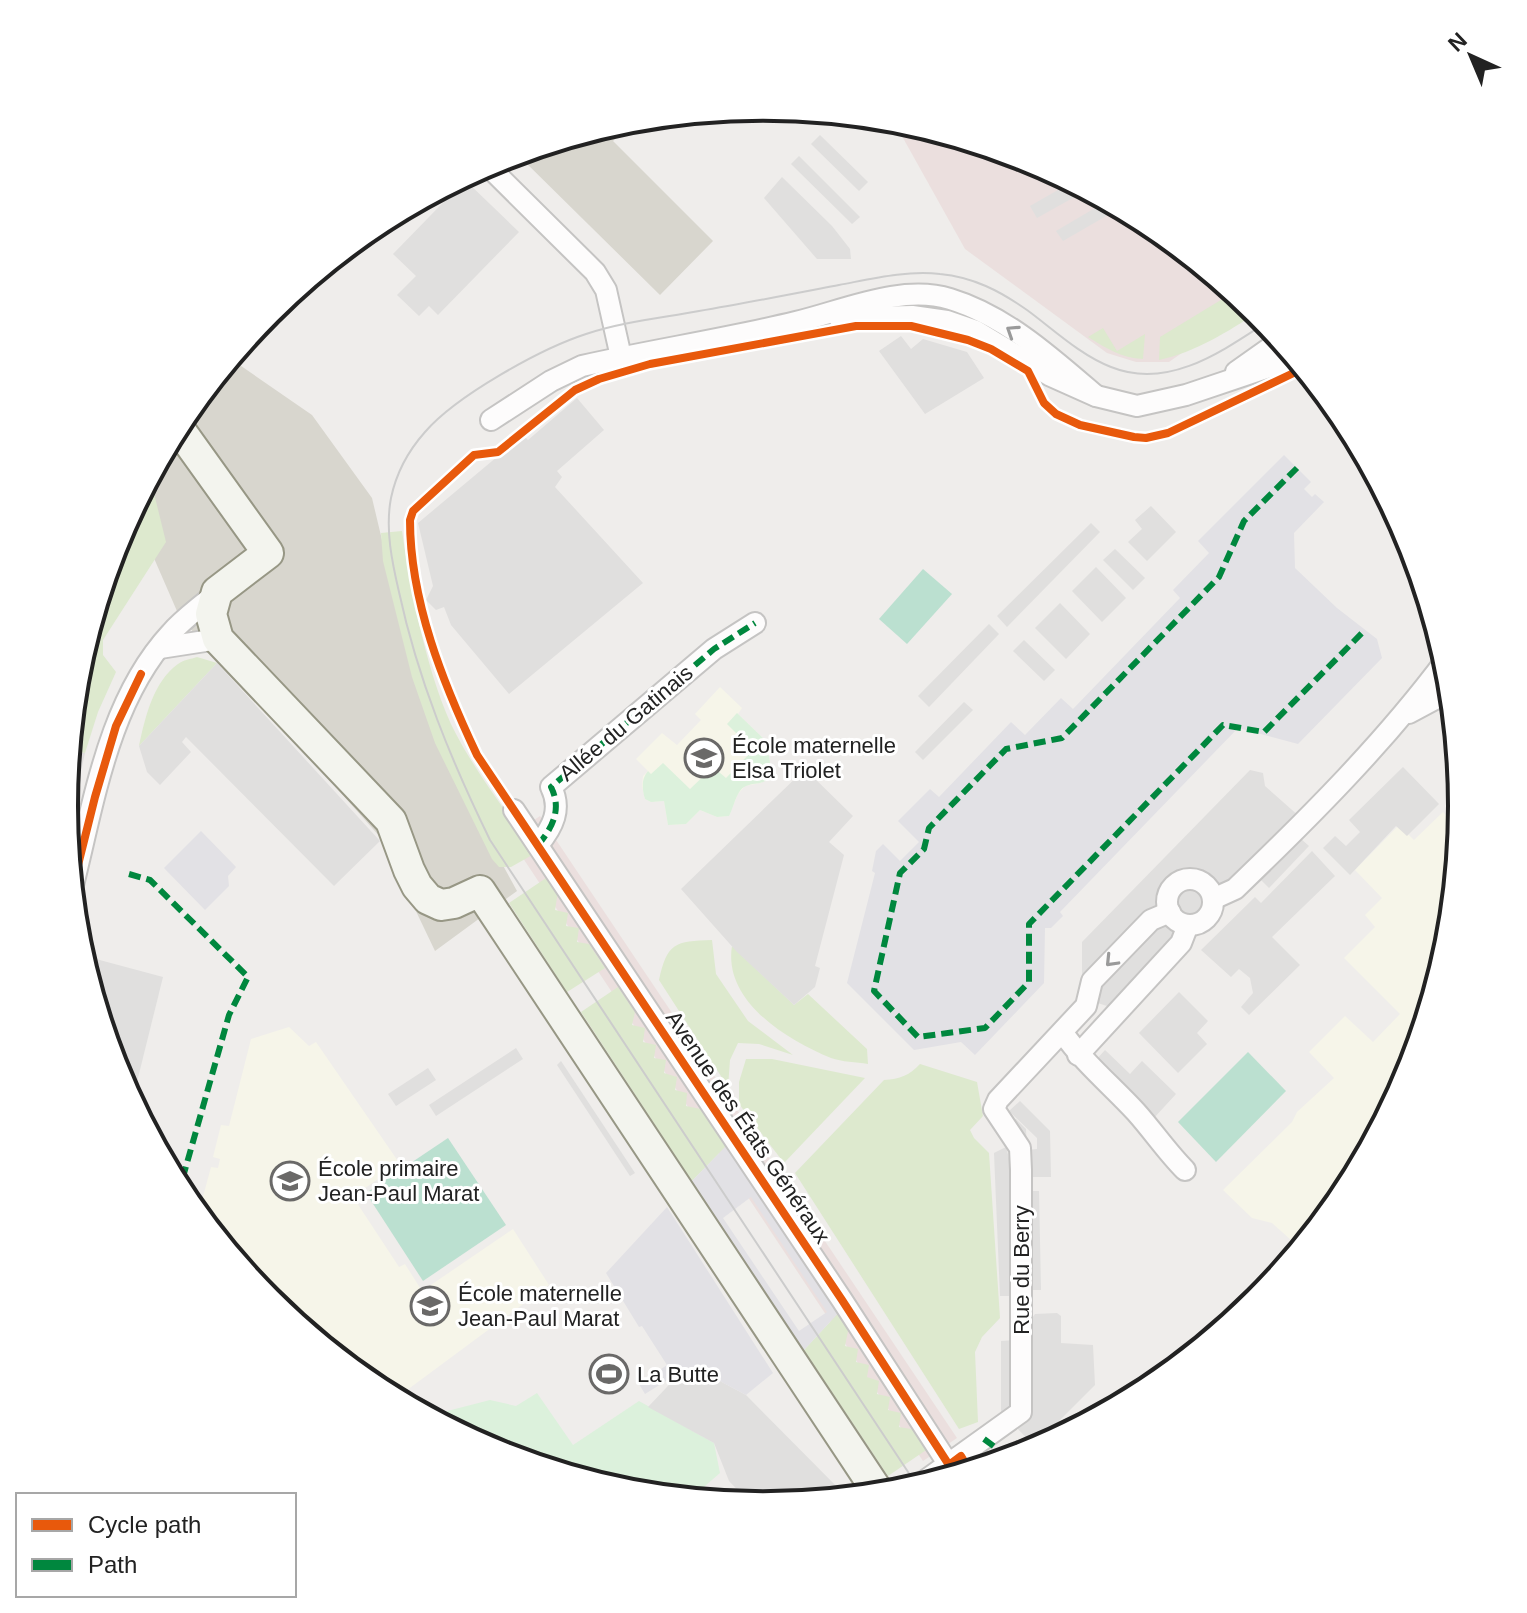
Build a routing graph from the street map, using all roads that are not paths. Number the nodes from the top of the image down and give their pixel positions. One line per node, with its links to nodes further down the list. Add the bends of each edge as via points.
1 (497, 175): 3 (street, via 595,272 606,290)
2 (1271, 347): 5 (street)
3 (621, 357): 5 (street, via 798,322 862,302 913,296 948,298 988,316 1034,345 1096,396 1137,406); 6 (street, via 582,366 551,381)
4 (1285, 362): 5 (street)
5 (1223, 382)
6 (491, 420)
7 (185, 440): 9 (main road)
8 (175, 455): 9 (main road)
9 (259, 559): 10 (main road)
10 (217, 592): 12 (main road, via 211,614); 13 (street)
11 (755, 623): 18 (street, Allée du Gatinais, via 714,649 551,787 557,808)
12 (218, 639): 13 (street); 28 (main road, via 391,821 409,870 428,899 441,905 480,891)
13 (160, 648): 19 (street, via 116,726)
14 (1436, 673): 16 (street)
15 (1440, 697): 16 (street)
16 (1402, 717): 20 (street, via 1254,871 1235,889)
17 (514, 810): 18 (street, Avenue des États Généraux)
18 (538, 845): 27 (street, Avenue des États Généraux)
19 (80, 858)
20 (1213, 899): 21 (street, via 1202,882 1180,881 1168,898); 22 (street, via 1207,917)
21 (1170, 912): 22 (street); 23 (street, Rue du Berry, one-way to 23, via 1151,920 1092,981 1086,1006)
22 (1188, 925): 24 (street, via 1181,943)
23 (1063, 1033): 24 (street); 26 (street, Rue du Berry, via 994,1109 1020,1148 1021,1412)
24 (1078, 1055): 25 (street, via 1138,1113)
25 (1185, 1170)
26 (964, 1462)
27 (952, 1466)
28 (872, 1483)

